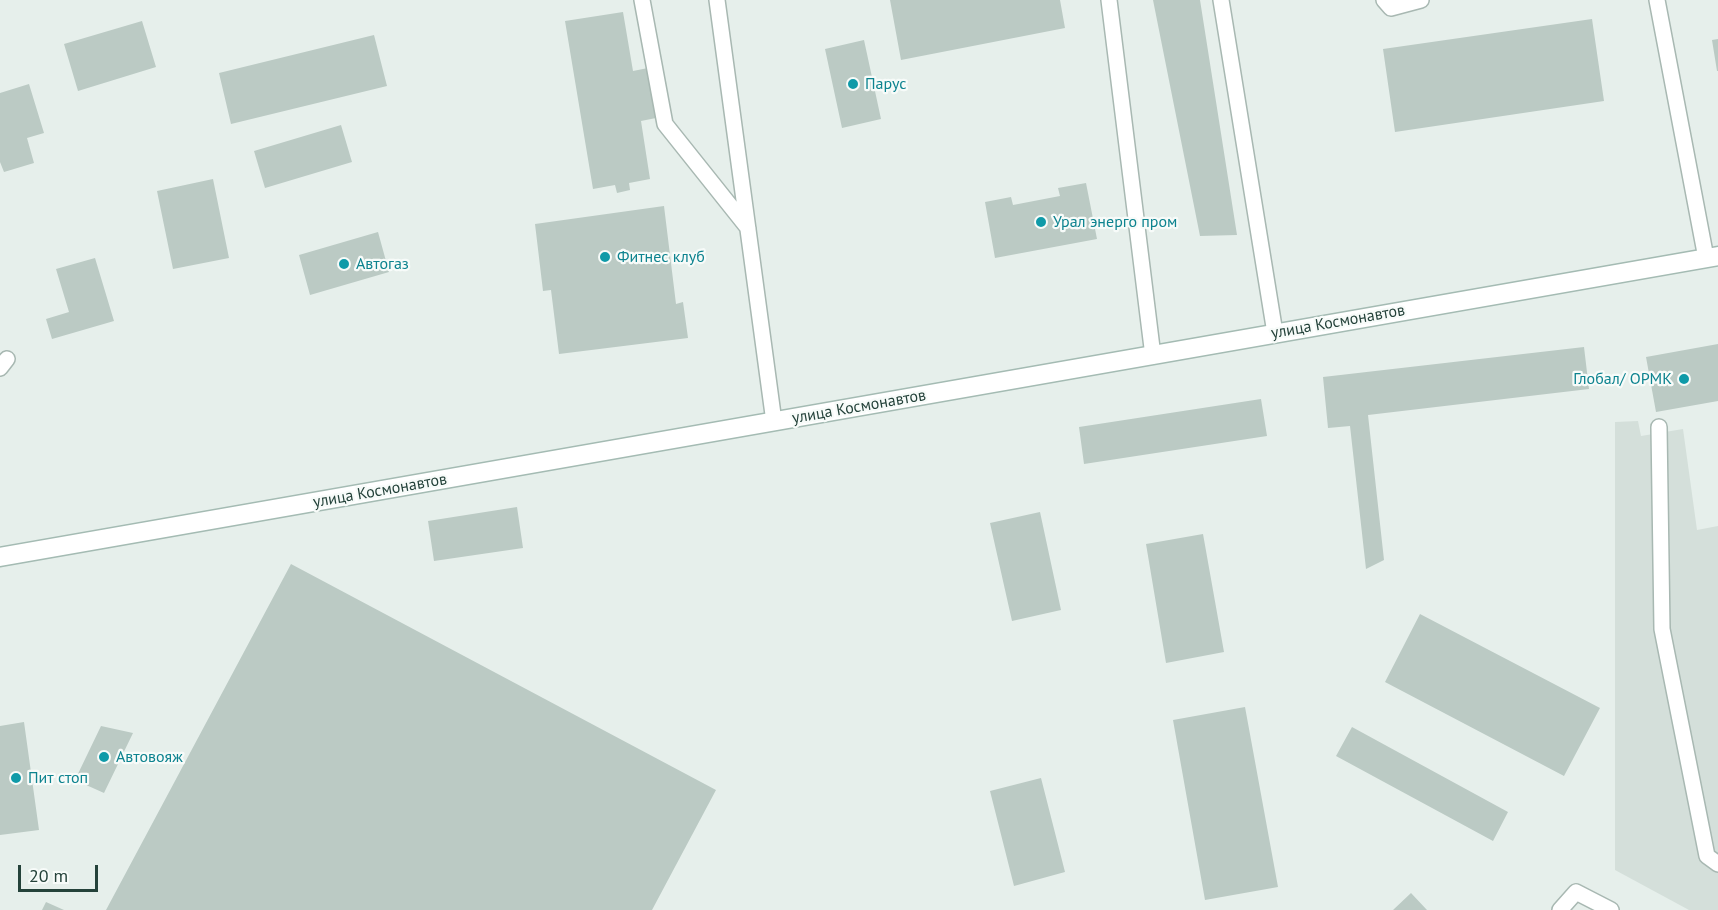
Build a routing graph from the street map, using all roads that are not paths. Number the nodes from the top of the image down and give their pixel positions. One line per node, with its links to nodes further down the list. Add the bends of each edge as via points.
1 (642, 0): 8 (lane, via 665,124)
2 (717, 0): 8 (lane)
3 (1109, 0): 11 (lane)
4 (1221, 0): 10 (lane)
5 (1384, 0): 6 (lane, via 1391,8)
6 (1421, 0)
7 (1657, 0): 9 (lane)
8 (748, 228): 12 (lane)
9 (1712, 257): 10 (main road, улица Космонавтов)
10 (1275, 333): 11 (main road, улица Космонавтов)
11 (1153, 356): 12 (main road, улица Космонавтов)
12 (774, 422): 14 (main road, улица Космонавтов)
13 (1659, 428): 15 (lane, via 1662,629 1707,856)
14 (0, 557)
15 (1718, 864)
16 (1560, 910): 17 (lane, via 1576,892)
17 (1611, 910)

